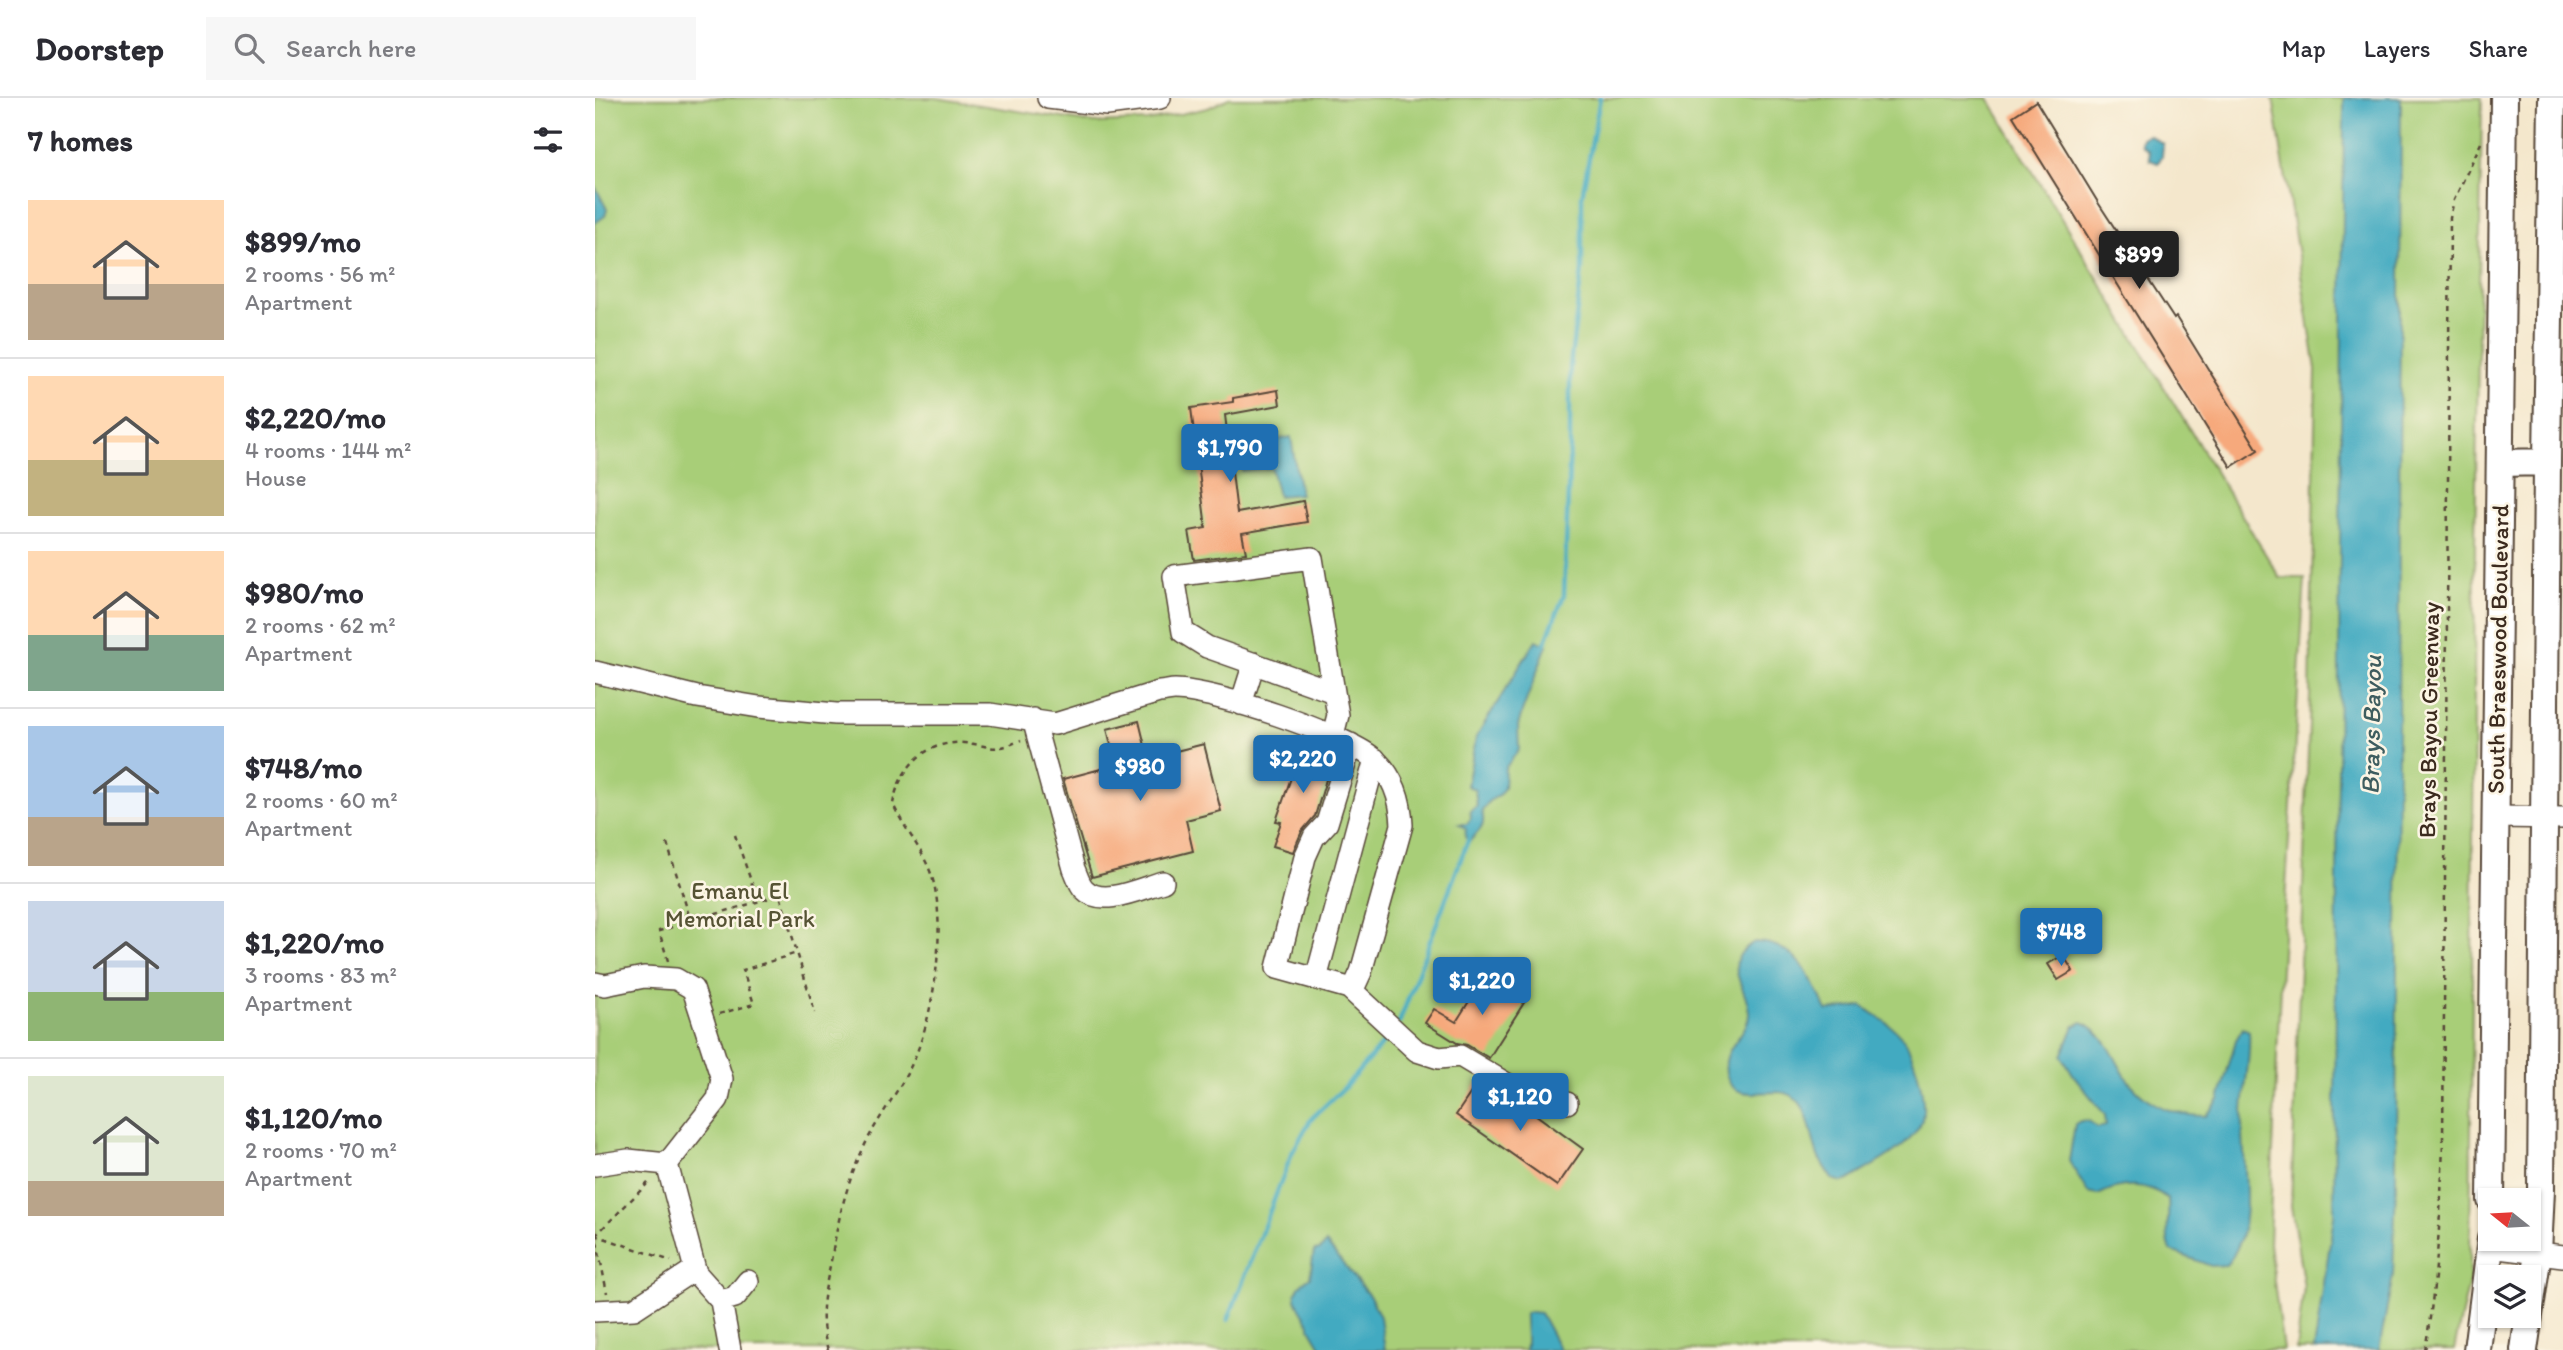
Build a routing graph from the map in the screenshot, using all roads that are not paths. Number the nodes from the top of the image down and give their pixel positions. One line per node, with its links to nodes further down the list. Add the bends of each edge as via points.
1 (1048, 98): 2 (street, via 1107,105)
2 (1160, 98)
3 (2504, 98): 8 (main road, South Braeswood Boulevard)
4 (2538, 98): 6 (main road, via 2540,134)
5 (2552, 98): 6 (main road, South Braeswood Boulevard)
6 (2551, 161): 7 (main road, South Braeswood Boulevard)
7 (2547, 461): 8 (main road); 17 (main road, South Braeswood Boulevard)
8 (2500, 463): 16 (main road, South Braeswood Boulevard)
9 (1254, 663): 11 (street); 11 (street, via 1207,647 1183,632 1174,576 1312,558); 12 (street)
10 (595, 672): 13 (street, via 697,697 759,706 836,714 990,714)
11 (1334, 692): 14 (street)
12 (1241, 704): 13 (street, via 1176,690); 14 (street)
13 (1035, 726): 18 (street, via 1083,888 1106,898)
14 (1342, 739): 15 (street); 19 (street, via 1327,823 1305,857 1277,968)
15 (1374, 759): 19 (street); 21 (street, via 1401,802 1402,825 1361,972 1356,985)
16 (2496, 817): 17 (street); 25 (main road, South Braeswood Boulevard)
17 (2554, 818): 27 (main road, South Braeswood Boulevard, via 2541,1190)
18 (1163, 883)
19 (1316, 979): 21 (street)
20 (595, 984): 24 (street, via 673,978 693,989 722,1079 718,1099)
21 (1349, 988): 22 (street, via 1417,1051 1439,1058 1460,1056 1517,1090)
22 (1567, 1102)
23 (595, 1164): 24 (street, via 628,1160)
24 (667, 1164): 28 (street)
25 (2491, 1188)
26 (2490, 1251): 33 (main road)
27 (2551, 1254): 34 (main road, South Braeswood Boulevard)
28 (695, 1269): 30 (street); 31 (street, via 634,1309)
29 (748, 1280): 30 (street, via 735,1297)
30 (721, 1301): 32 (street)
31 (603, 1311)
32 (730, 1350)
33 (2477, 1350)
34 (2524, 1350)

